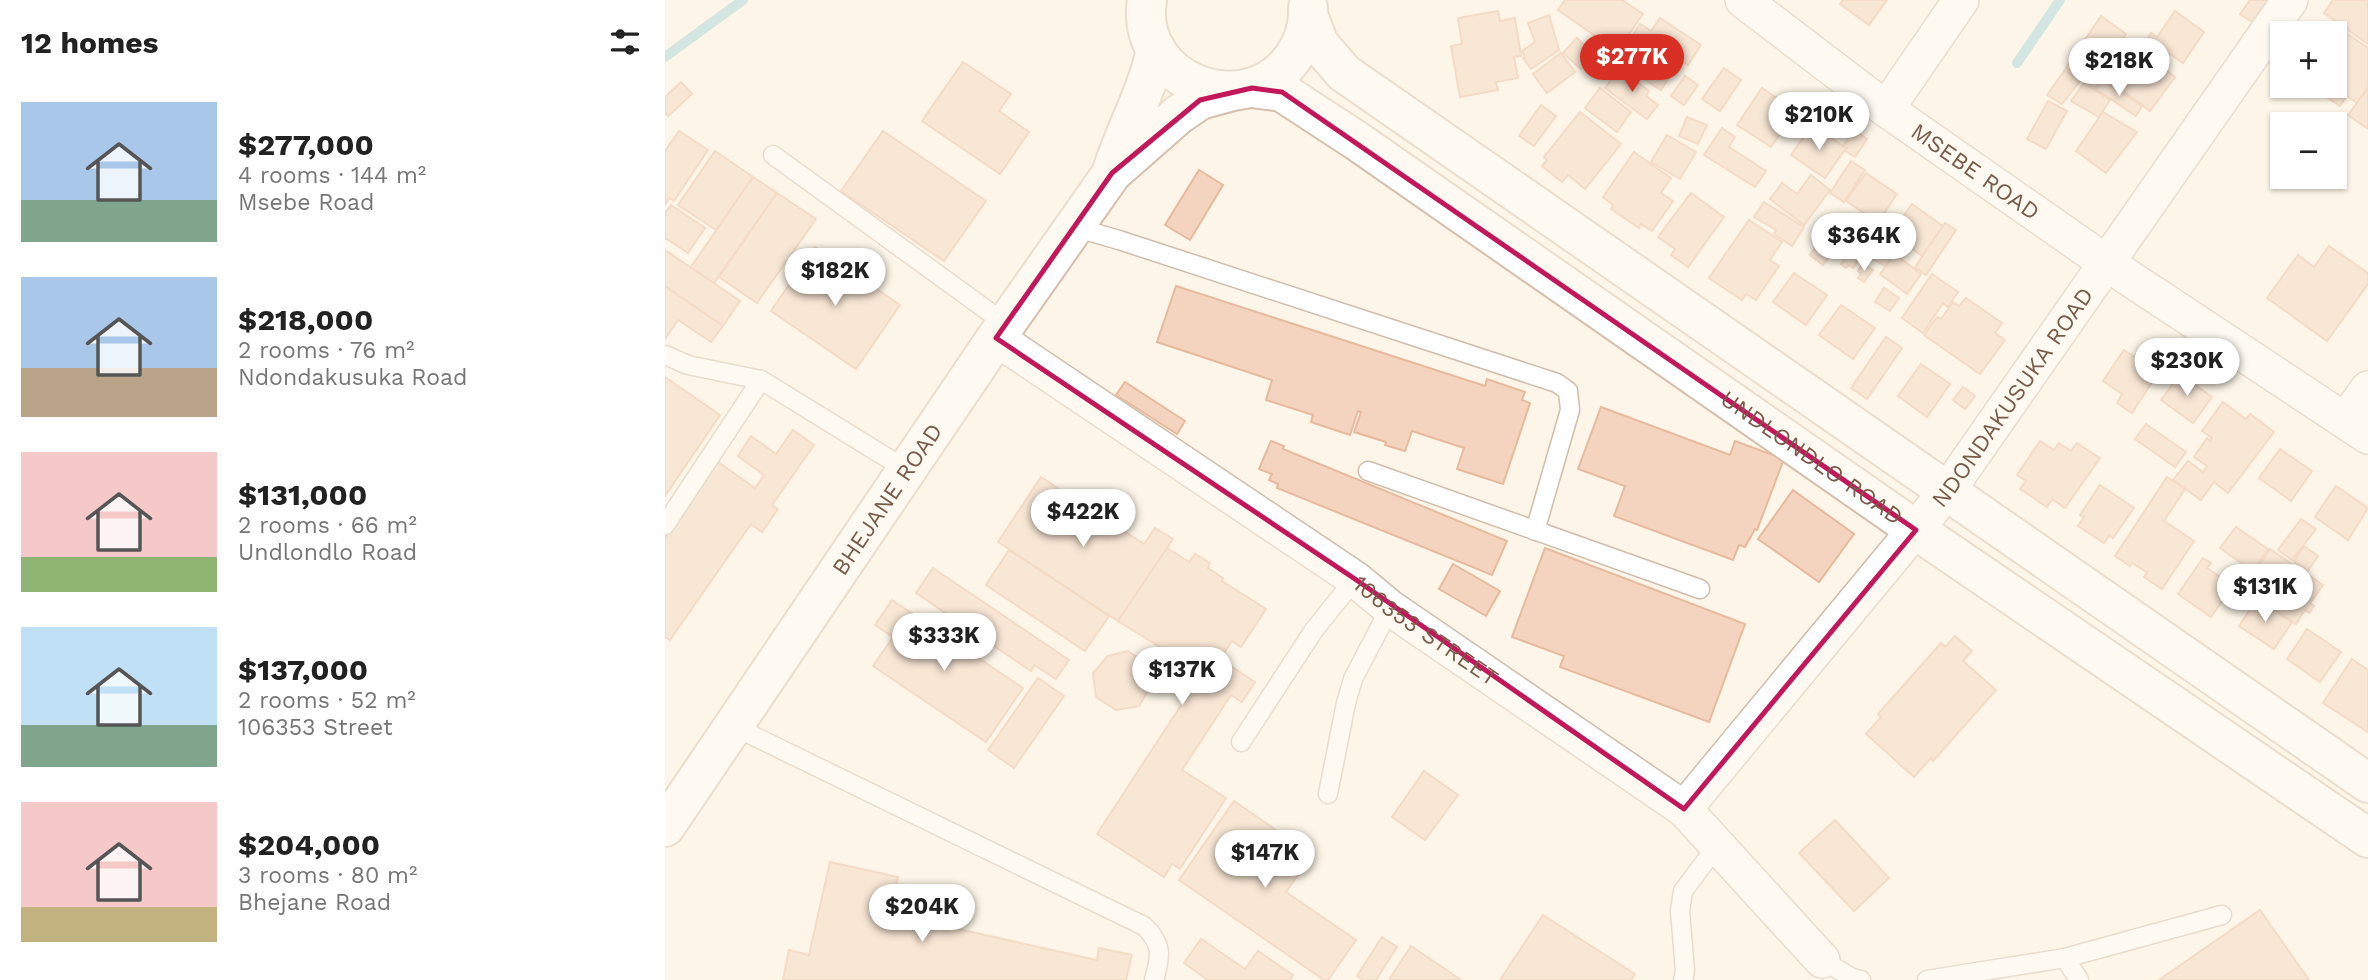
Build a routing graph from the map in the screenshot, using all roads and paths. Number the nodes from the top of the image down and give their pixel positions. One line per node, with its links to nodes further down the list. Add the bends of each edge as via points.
1 (1743, 0): 7 (street, MSEBE ROAD)
2 (1961, 0): 7 (street)
3 (2290, 0): 11 (street, NDONDAKUSUKA ROAD)
4 (1308, 8): 6 (main road, via 1305,34 1285,68 1270,80); 19 (main road, via 1319,44 1344,73)
5 (1147, 20): 6 (main road, UNDLONDLO ROAD, via 1170,68 1188,81 1210,89); 9 (main road, BHEJANE ROAD, via 1153,66)
6 (1243, 89): 9 (main road, BHEJANE ROAD, via 1200,100 1155,132); 21 (main road, UNDLONDLO ROAD, via 1282,92 1357,141)
7 (1886, 109): 11 (street, MSEBE ROAD)
8 (773, 155): 12 (lane)
9 (1111, 173): 10 (main road, BHEJANE ROAD)
10 (1074, 227): 12 (main road, BHEJANE ROAD); 22 (lane, via 1557,383 1568,391 1570,410)
11 (2108, 264): 16 (street, MSEBE ROAD); 19 (street, NDONDAKUSUKA ROAD)
12 (1001, 331): 17 (main road, BHEJANE ROAD); 23 (street, 106353 STREET)
13 (665, 355): 14 (lane, via 688,365)
14 (761, 380): 17 (lane); 20 (lane)
15 (2368, 388): 16 (street)
16 (2357, 428)
17 (907, 470): 26 (main road, BHEJANE ROAD)
18 (1368, 471): 22 (lane)
19 (1948, 490): 21 (street, NDONDAKUSUKA ROAD); 28 (main road)
20 (665, 525)
21 (1916, 530): 30 (street, NDONDAKUSUKA ROAD); 32 (main road, UNDLONDLO ROAD)
22 (1535, 531): 24 (lane)
23 (1355, 579): 25 (street, 106353 STREET); 27 (lane, via 1314,630)
24 (1700, 589)
25 (1390, 608): 29 (lane, via 1353,679); 30 (street, 106353 STREET)
26 (733, 726): 31 (main road, BHEJANE ROAD); 37 (lane, via 1144,926 1159,946)
27 (1241, 742)
28 (2368, 783)
29 (1328, 794)
30 (1684, 810): 33 (street, 106353 STREET)
31 (665, 827)
32 (2368, 838)
33 (1717, 846): 36 (street, 106353 STREET); 38 (lane, via 1683,891)
34 (2222, 915): 35 (lane)
35 (2065, 958): 40 (lane); 41 (lane)
36 (1822, 960): 39 (lane)
37 (1154, 980)
38 (1683, 980)
39 (1861, 980)
40 (1927, 980)
41 (2079, 980)

